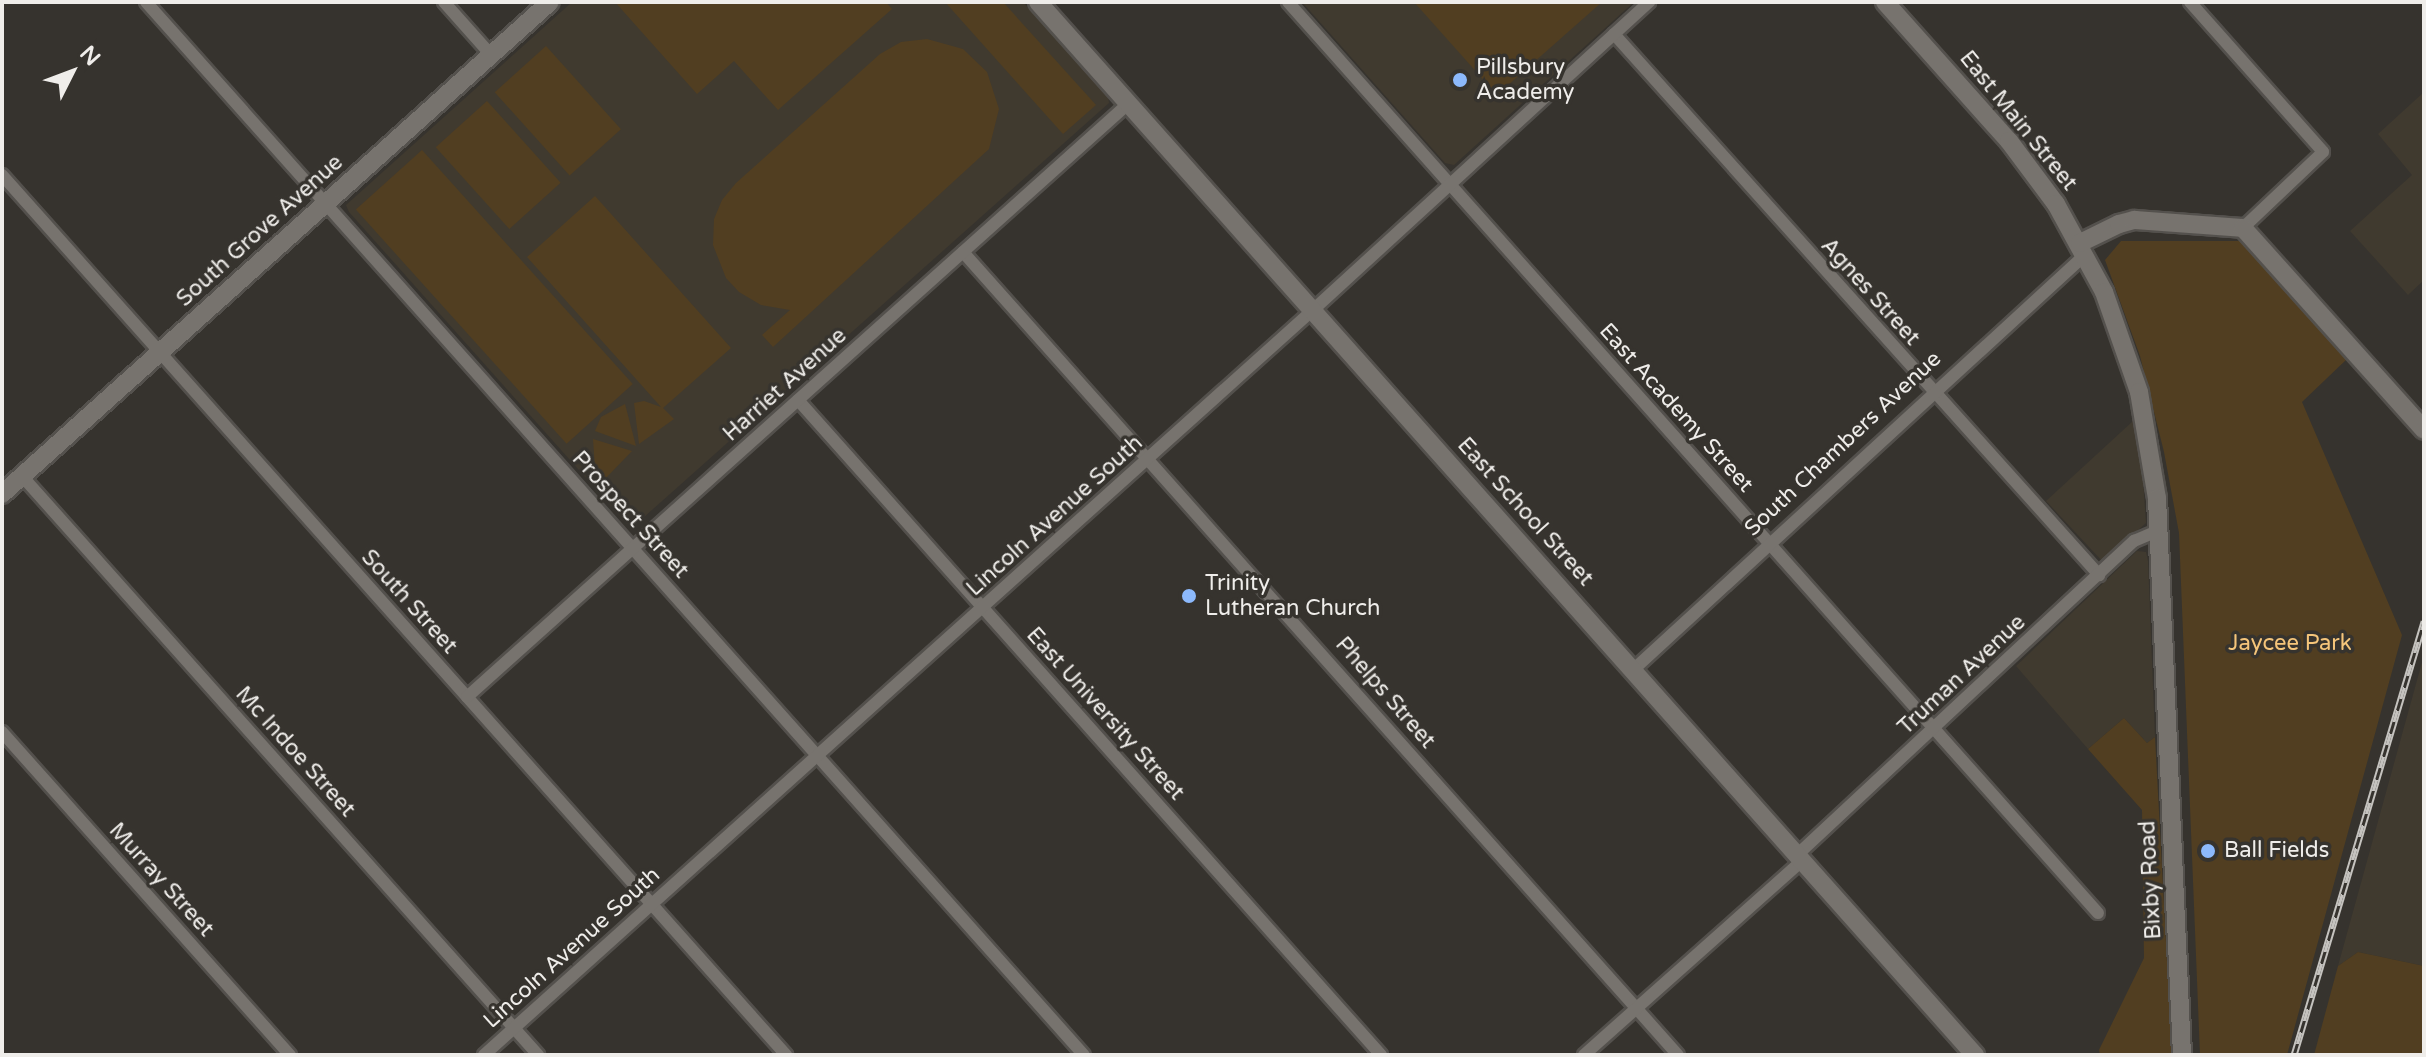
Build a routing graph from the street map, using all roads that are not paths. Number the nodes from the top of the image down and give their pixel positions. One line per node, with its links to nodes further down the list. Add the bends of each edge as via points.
1 (146, 2): 14 (street, Prospect Street)
2 (444, 2): 10 (street)
3 (550, 2): 10 (street, South Grove Avenue)
4 (1038, 2): 11 (street, East School Street)
5 (1288, 2): 13 (street, East Academy Street)
6 (1649, 2): 9 (street, Lincoln Avenue South)
7 (1885, 2): 16 (street, East Main Street, via 2009,141)
8 (2190, 2): 15 (street, via 2323,152)
9 (1614, 34): 13 (street, Lincoln Avenue South); 20 (street, Agnes Street)
10 (491, 55): 14 (street, South Grove Avenue)
11 (1129, 103): 17 (street, Harriet Avenue); 18 (street, East School Street)
12 (2, 175): 19 (street, South Street)
13 (1450, 185): 18 (street, Lincoln Avenue South); 27 (street, East Academy Street)
14 (325, 204): 19 (street, South Grove Avenue); 28 (street, Prospect Street)
15 (2243, 228): 16 (street, South Chambers Avenue, via 2134,220); 22 (street)
16 (2083, 248): 20 (street, South Chambers Avenue); 26 (street, East Main Street, via 2113,312 2139,392 2153,463)
17 (963, 252): 21 (street, Harriet Avenue); 23 (street, Phelps Street)
18 (1313, 310): 23 (street, Lincoln Avenue South); 31 (street, East School Street)
19 (161, 354): 24 (street, South Grove Avenue); 32 (street, South Street)
20 (1934, 393): 27 (street, South Chambers Avenue); 29 (street, Agnes Street)
21 (798, 400): 28 (street, Harriet Avenue); 30 (street, East University Street)
22 (2424, 430)
23 (1148, 459): 30 (street, Lincoln Avenue South); 40 (street, Phelps Street)
24 (22, 476): 25 (street, South Grove Avenue); 41 (street, Mc Indoe Street)
25 (2, 494)
26 (2158, 531): 29 (street, Truman Avenue, via 2134,541); 33 (street, East Main Street)
27 (1770, 544): 31 (street, South Chambers Avenue); 34 (street, East Academy Street)
28 (633, 548): 32 (street, Harriet Avenue); 36 (street, Prospect Street)
29 (2099, 575): 34 (street, Truman Avenue)
30 (983, 607): 36 (street, Lincoln Avenue South); 47 (street, East University Street)
31 (1633, 670): 37 (street, East School Street)
32 (467, 697): 38 (street, South Street)
33 (2166, 703): 51 (street, Bixby Road)
34 (1934, 730): 37 (street, Truman Avenue); 39 (street, East Academy Street)
35 (2, 732): 42 (street, Murray Street)
36 (818, 755): 38 (street, Lincoln Avenue South); 46 (street, Prospect Street)
37 (1800, 858): 40 (street, Truman Avenue); 50 (street, East School Street)
38 (651, 904): 41 (street, Lincoln Avenue South); 45 (street, South Street)
39 (2098, 913)
40 (1636, 1008): 48 (street, Truman Avenue); 49 (street, Phelps Street)
41 (514, 1028): 43 (street, Lincoln Avenue South); 44 (street, Mc Indoe Street)
42 (290, 1055)
43 (484, 1055)
44 (538, 1055)
45 (786, 1055)
46 (1084, 1055)
47 (1381, 1055)
48 (1584, 1055)
49 (1678, 1055)
50 (1975, 1055)
51 (2182, 1055)

